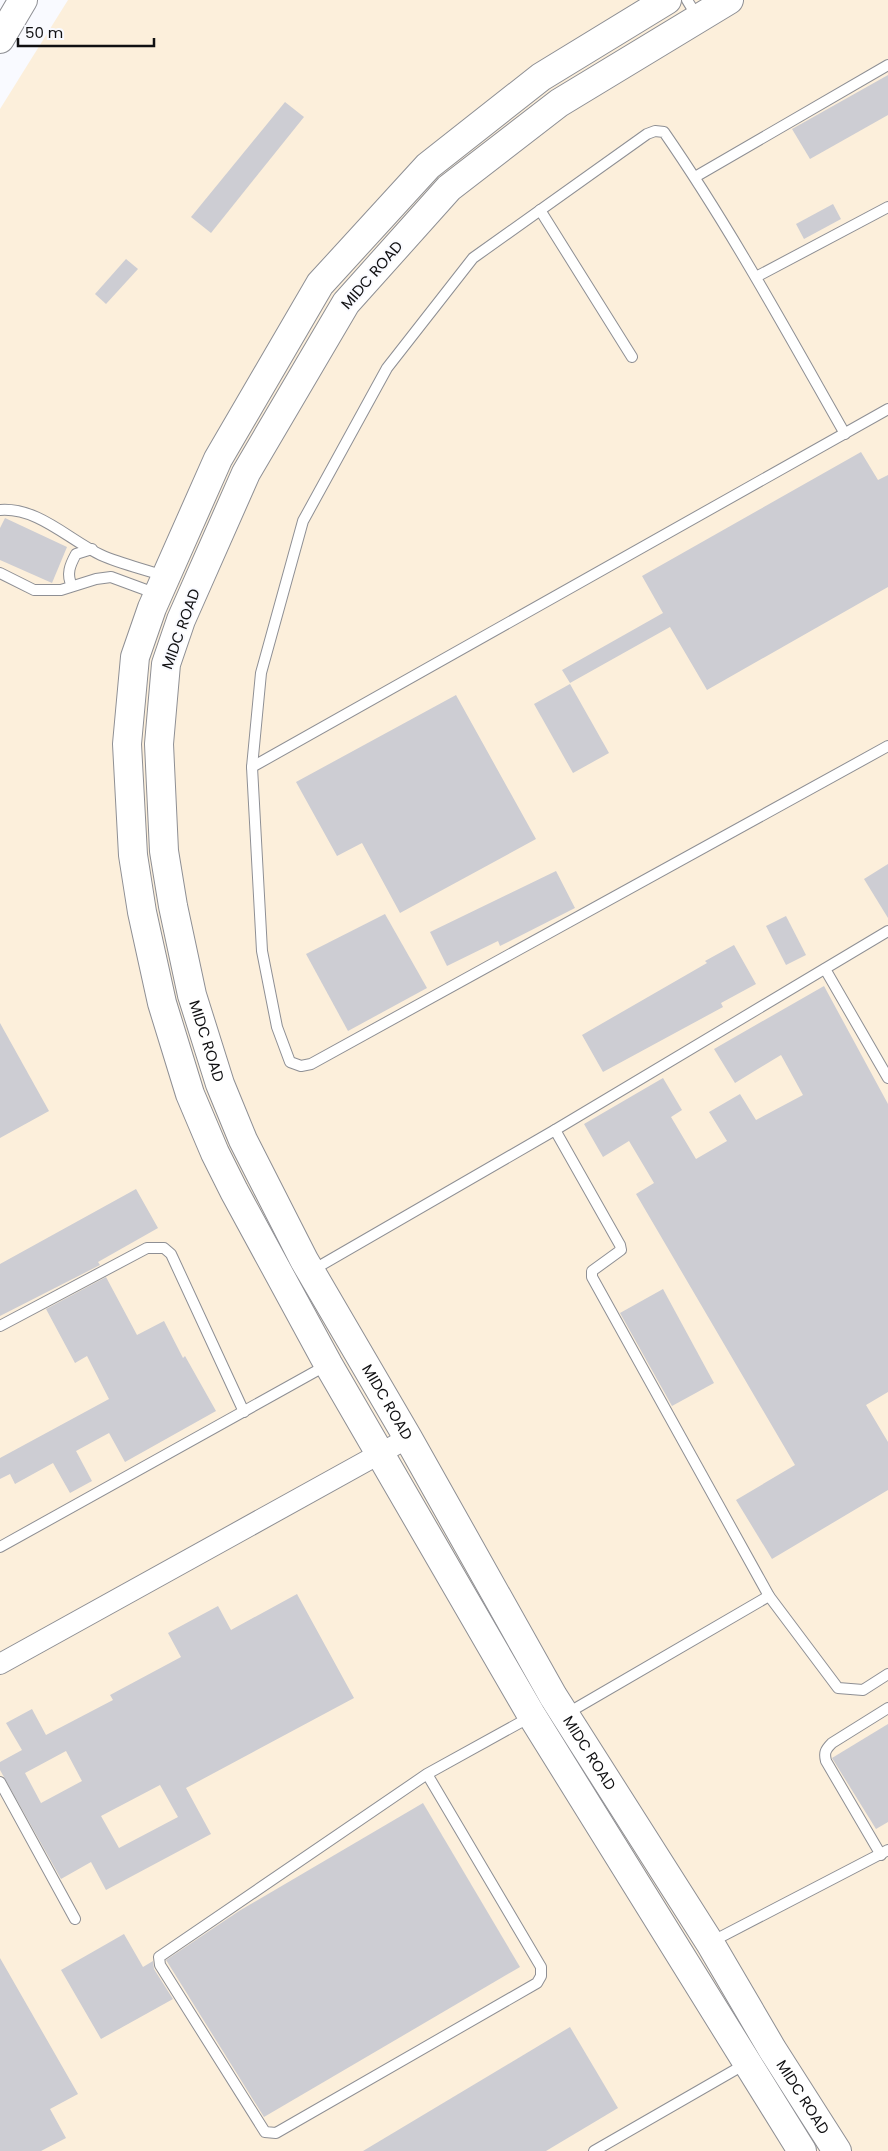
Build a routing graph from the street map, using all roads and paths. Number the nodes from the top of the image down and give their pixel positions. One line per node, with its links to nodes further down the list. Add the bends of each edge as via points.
1 (19, 0): 5 (main road)
2 (668, 0): 17 (main road, MIDC ROAD, via 541,77 428,166 320,284 218,459)
3 (729, 0): 4 (main road, MIDC ROAD)
4 (692, 9): 25 (main road, MIDC ROAD, via 559,103 449,188 346,302 246,473 181,620 166,664 159,744 164,851 192,995 220,1084 243,1140)
5 (0, 39)
6 (888, 65): 7 (lane)
7 (695, 177): 9 (lane, via 664,132 655,131); 10 (lane)
8 (888, 207): 10 (lane)
9 (540, 210): 11 (lane); 20 (lane, via 473,258 387,368 303,521 261,673)
10 (756, 277): 13 (lane)
11 (632, 357)
12 (888, 409): 13 (lane)
13 (845, 434): 20 (lane)
14 (0, 510): 15 (lane, via 27,514)
15 (92, 549): 17 (lane); 18 (lane, via 76,554 68,578)
16 (0, 573): 18 (lane, via 34,590)
17 (162, 585): 18 (lane, via 111,577); 27 (main road, MIDC ROAD, via 135,657 127,744 133,854 142,912 162,1003 190,1094 215,1153)
18 (72, 586)
19 (888, 746): 20 (lane, via 311,1064 301,1066 290,1062 277,1027 262,951)
20 (252, 767)
21 (888, 931): 22 (lane)
22 (825, 969): 23 (lane); 24 (lane)
23 (888, 1078)
24 (555, 1130): 25 (lane); 32 (lane, via 620,1245 621,1250 592,1271 592,1277)
25 (310, 1272): 29 (main road, MIDC ROAD)
26 (0, 1326): 28 (lane, via 147,1248 164,1248 171,1254)
27 (328, 1364): 28 (lane); 30 (main road, MIDC ROAD)
28 (244, 1412): 31 (lane)
29 (408, 1438): 30 (street); 36 (main road, MIDC ROAD)
30 (381, 1453): 33 (street); 37 (main road, MIDC ROAD)
31 (0, 1547)
32 (769, 1596): 34 (lane, via 838,1688 863,1690); 36 (lane)
33 (0, 1664)
34 (888, 1674)
35 (888, 1708): 40 (lane, via 832,1743 824,1754)
36 (565, 1715): 42 (main road, MIDC ROAD)
37 (532, 1716): 38 (lane); 43 (main road, MIDC ROAD)
38 (427, 1774): 38 (lane, via 541,1967 541,1976 537,1983 276,2133 265,2132 160,1965 159,1957)
39 (0, 1782): 41 (lane)
40 (884, 1853): 42 (lane)
41 (75, 1919)
42 (710, 1943): 43 (main road, MIDC ROAD)
43 (759, 2056): 44 (lane); 45 (main road, MIDC ROAD); 46 (main road, MIDC ROAD)
44 (594, 2151)
45 (802, 2151)
46 (838, 2151)

